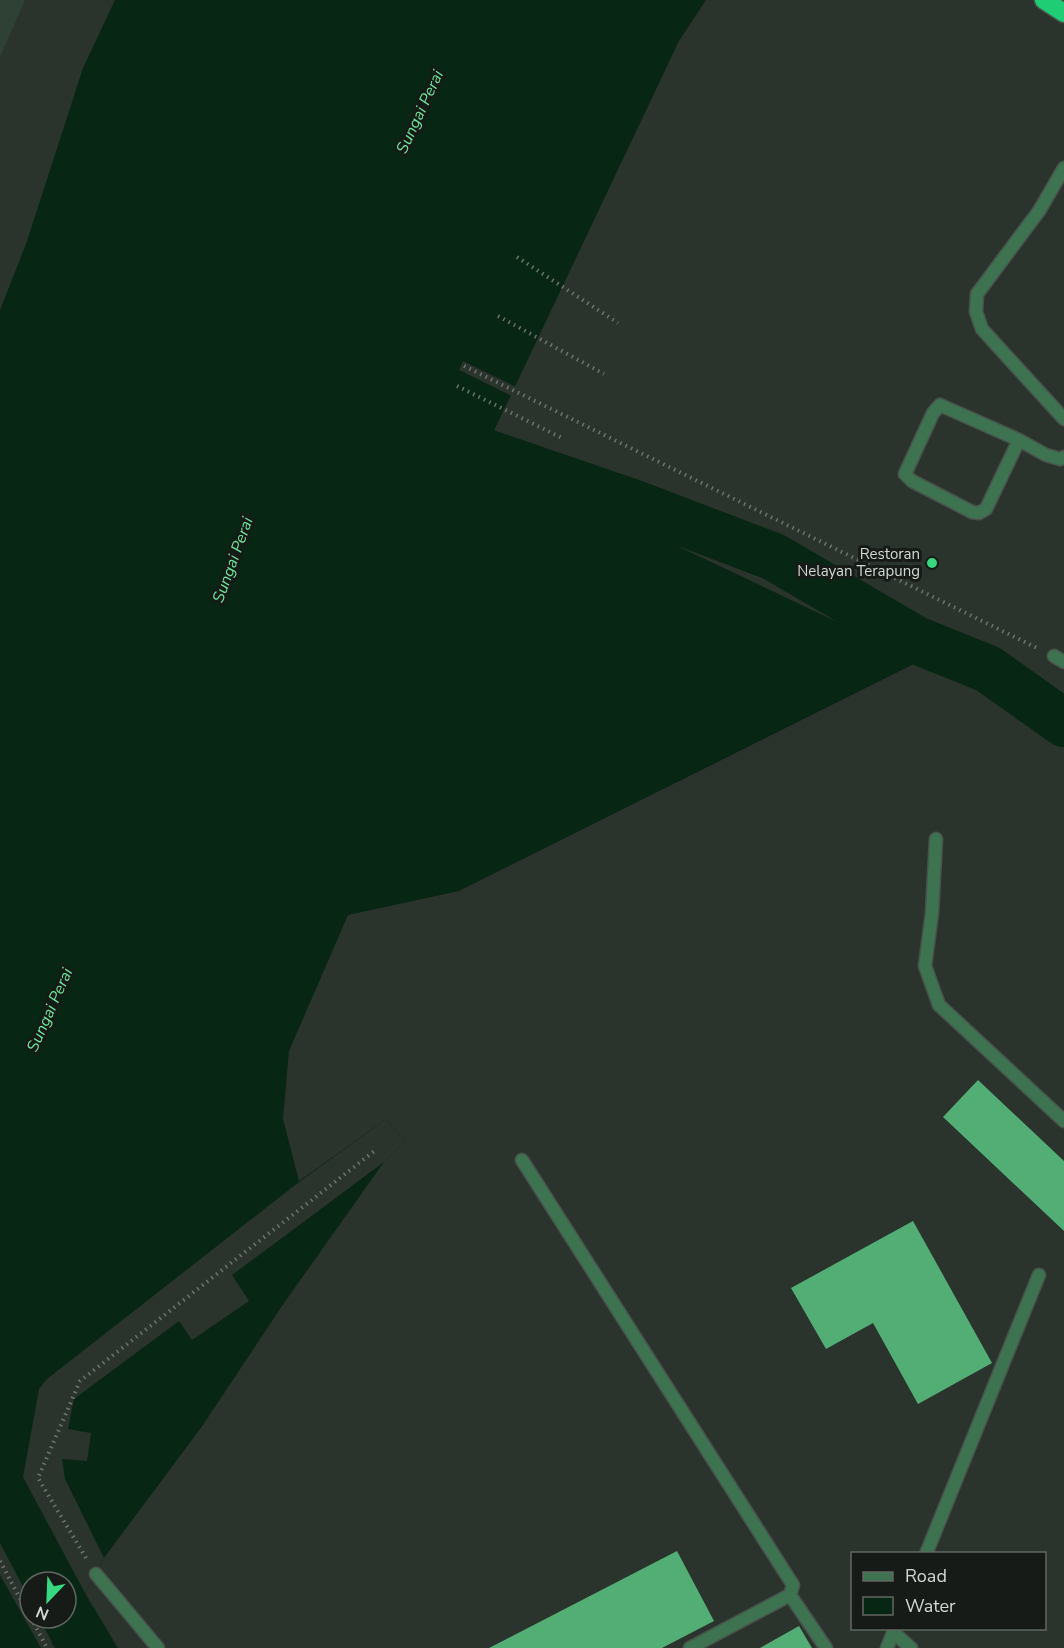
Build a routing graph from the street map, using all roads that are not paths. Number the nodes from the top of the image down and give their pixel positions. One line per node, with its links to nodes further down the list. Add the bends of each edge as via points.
1 (1044, 0): 2 (highway)
2 (1064, 14)
3 (1064, 168): 4 (street, via 1039,211 977,294 976,312 982,329)
4 (1064, 419)
5 (1019, 440): 5 (street, via 986,509 979,513 905,474 933,412 940,405); 6 (street, via 1046,455)
6 (1062, 458)
7 (936, 839): 8 (street, via 926,966 939,1005)
8 (1064, 1121)
9 (522, 1160): 13 (street, via 794,1585)
10 (1039, 1275): 11 (street)
11 (927, 1552)
12 (96, 1574): 15 (street)
13 (790, 1595): 16 (street); 17 (street)
14 (894, 1630): 18 (street); 19 (street)
15 (158, 1648)
16 (690, 1648)
17 (826, 1648)
18 (887, 1648)
19 (911, 1648)

